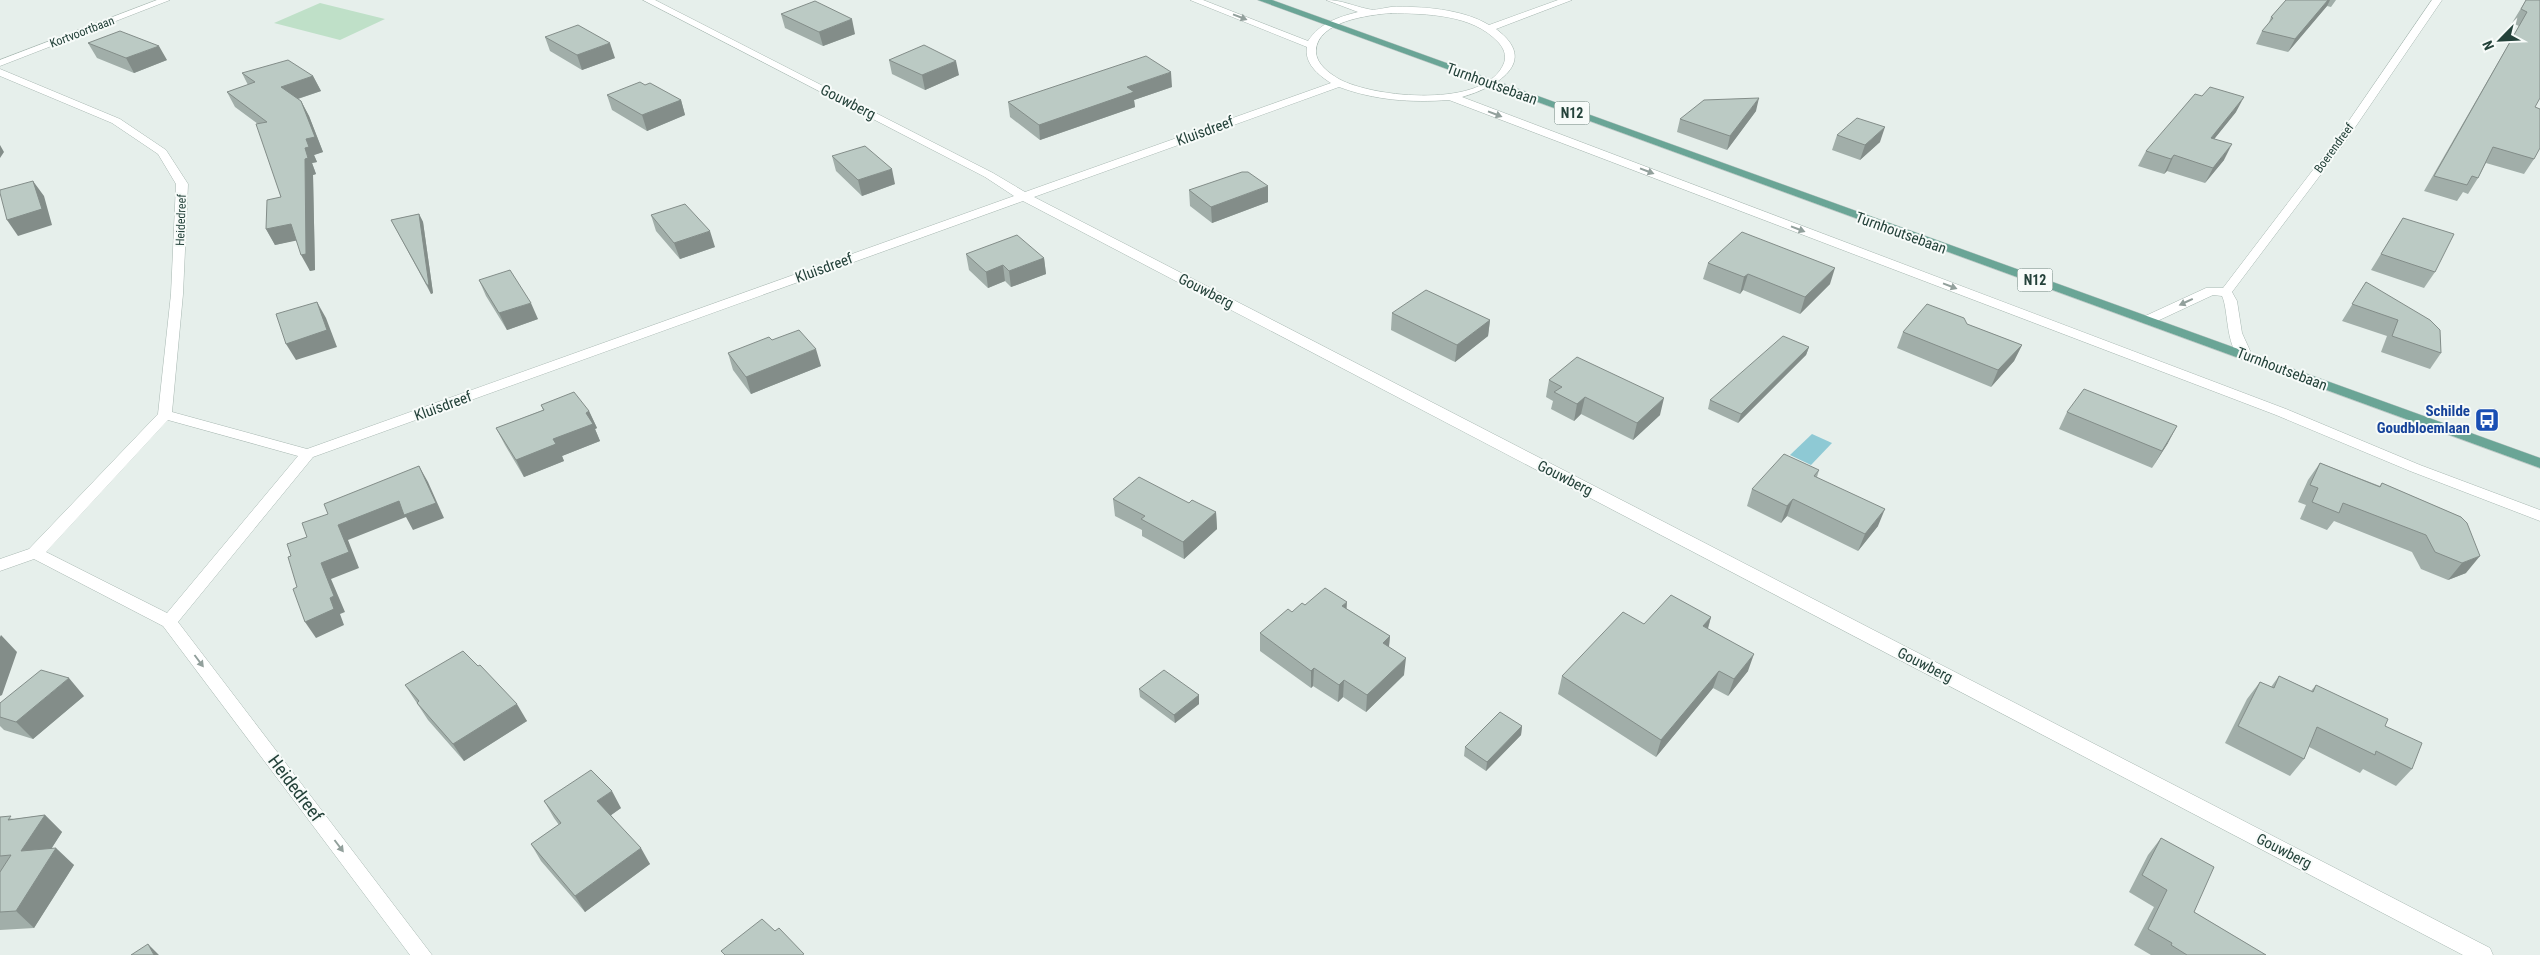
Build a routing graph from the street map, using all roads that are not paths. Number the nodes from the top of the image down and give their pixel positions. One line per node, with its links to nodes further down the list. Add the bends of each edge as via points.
1 (165, 0): 12 (street, Kortvoortbaan)
2 (648, 0): 17 (street, Gouwberg, via 989,175)
3 (1195, 0): 11 (street, one-way to 11)
4 (1263, 0): 9 (main road, Turnhoutsebaan / N12)
5 (1331, 0): 8 (street)
6 (1567, 0): 10 (street)
7 (2437, 0): 18 (street, Boerendreef, via 2339,143)
8 (1366, 12): 9 (street); 10 (street, via 1427,11 1460,18)
9 (1330, 24): 11 (street, via 1317,34); 15 (main road, Turnhoutsebaan / N12)
10 (1488, 29): 15 (street, via 1502,39 1509,50 1510,62 1504,73)
11 (1310, 45): 14 (street, via 1311,58 1321,72)
12 (0, 63)
13 (0, 72): 21 (street, Heidedreef, via 116,121 162,152 182,184 177,294)
14 (1339, 83): 16 (street, via 1391,97); 17 (street, Kluisdreef)
15 (1491, 83): 16 (street); 19 (main road, Turnhoutsebaan / N12, via 1880,226)
16 (1449, 96): 24 (street, Turnhoutsebaan, one-way to 24, via 2281,412)
17 (1023, 196): 22 (street, Kluisdreef); 29 (street, Gouwberg)
18 (2226, 292): 19 (street, one-way to 19, via 2211,291); 20 (street, via 2231,300 2235,333)
19 (2148, 320): 20 (main road, Turnhoutsebaan / N12)
20 (2245, 355): 23 (main road, Turnhoutsebaan / N12)
21 (165, 415): 22 (street); 25 (street)
22 (308, 454): 27 (street)
23 (2540, 462)
24 (2540, 516)
25 (35, 553): 26 (street); 27 (street)
26 (0, 565)
27 (169, 622): 28 (street, Heidedreef, one-way to 28)
28 (422, 955)
29 (2483, 955)

